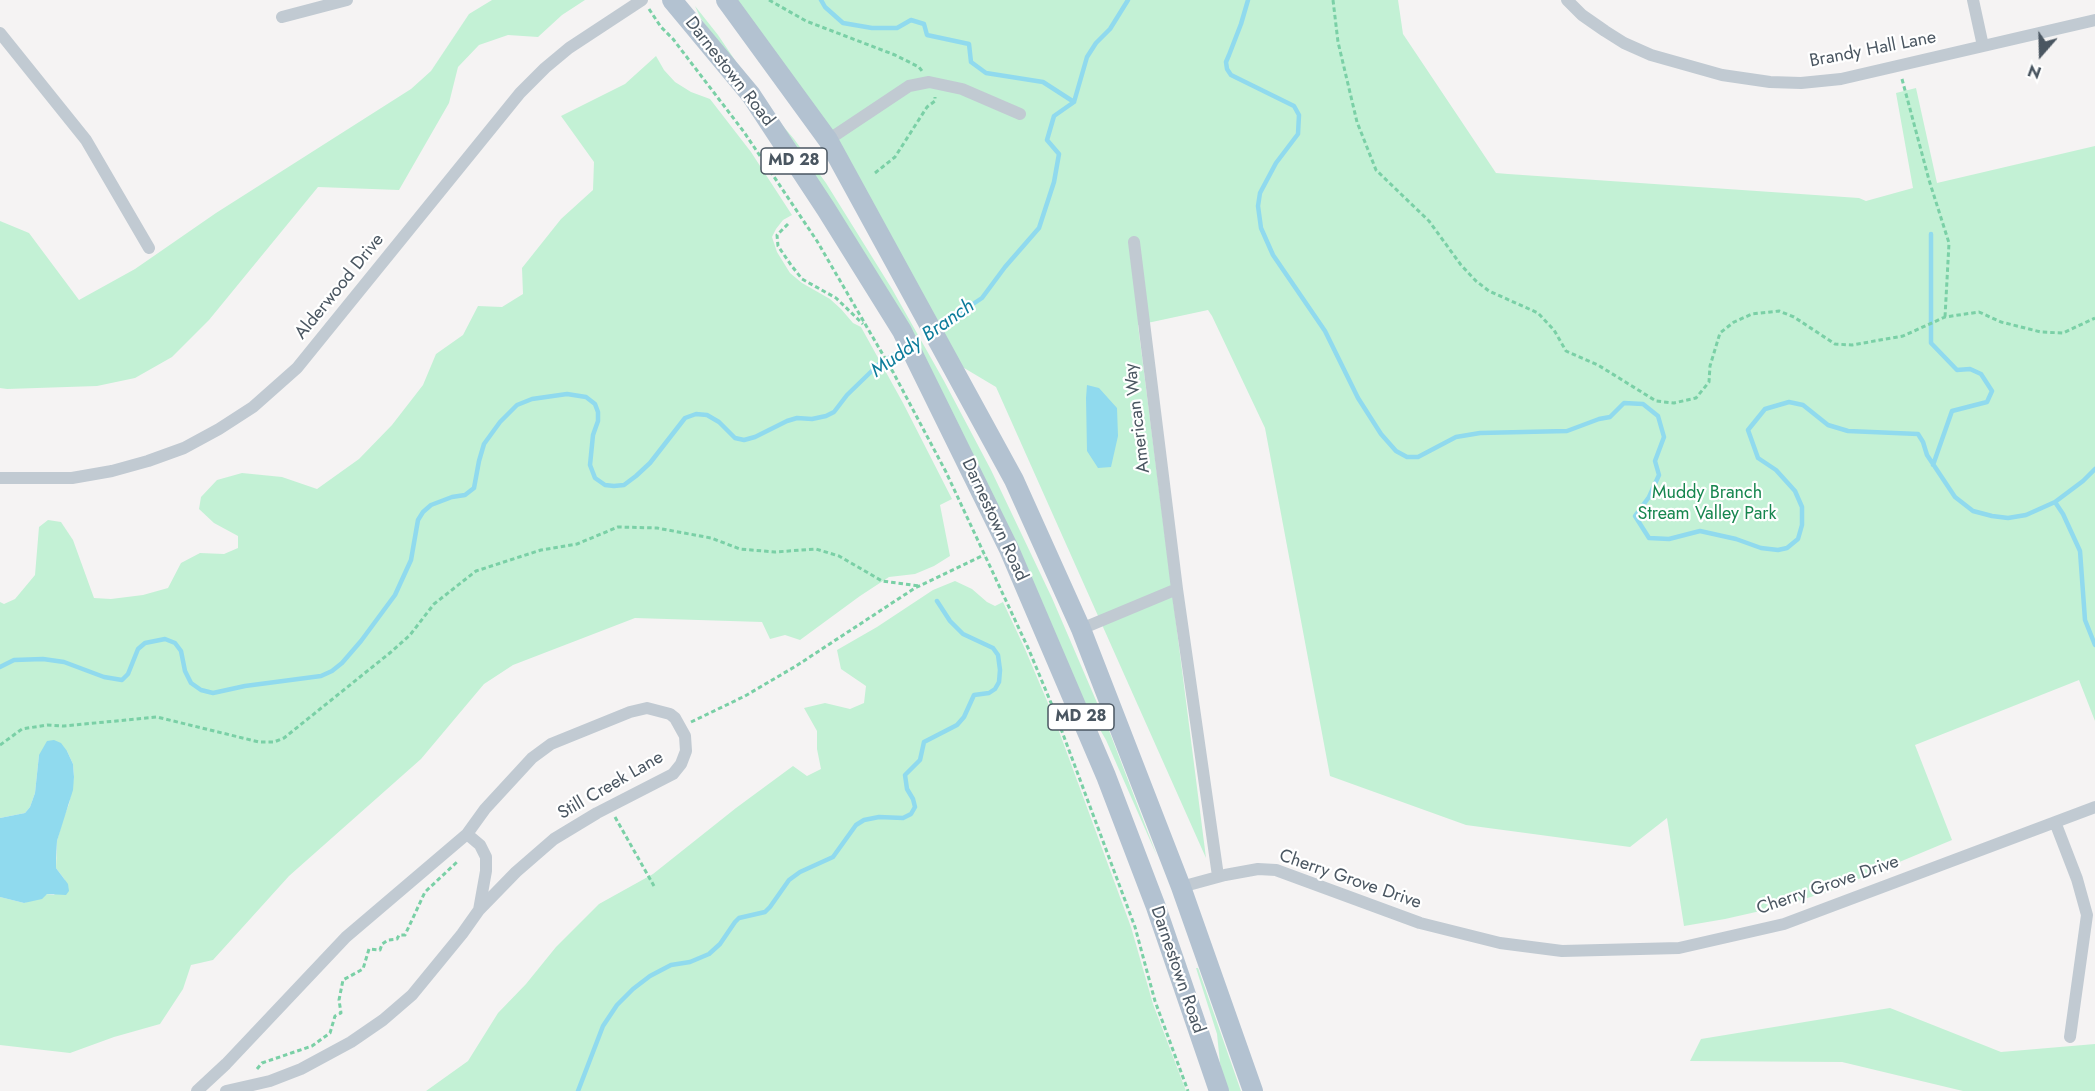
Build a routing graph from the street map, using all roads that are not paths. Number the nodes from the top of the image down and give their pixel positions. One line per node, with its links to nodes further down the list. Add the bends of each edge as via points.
1 (347, 0): 7 (street)
2 (643, 0): 15 (street, Alderwood Drive, via 569,48 529,85 297,368 253,407 184,448 148,461 72,478)
3 (672, 0): 27 (main road, Darnestown Road / MD 28, via 751,95 902,331 1009,549 1106,776)
4 (726, 0): 12 (main road, Darnestown Road / MD 28)
5 (1567, 0): 10 (street, Brandy Hall Lane, via 1582,15 1651,56 1722,75 1770,82 1841,79)
6 (1973, 0): 10 (street)
7 (282, 17)
8 (2095, 20): 10 (street, Brandy Hall Lane)
9 (0, 33): 14 (street, via 86,140)
10 (1983, 46)
11 (1020, 114): 12 (street, via 962,89 929,82 909,86)
12 (828, 140): 17 (main road, Darnestown Road / MD 28, via 1014,480)
13 (1134, 242): 16 (street, American Way)
14 (149, 248)
15 (0, 478)
16 (1177, 589): 17 (street); 21 (street, American Way)
17 (1081, 630): 22 (main road, Darnestown Road / MD 28)
18 (2095, 807): 19 (street, Cherry Grove Drive)
19 (2055, 822): 21 (street, Cherry Grove Drive, via 1784,924 1678,948 1562,951 1500,943 1420,923 1276,870); 24 (street, via 2087,915)
20 (471, 837): 23 (street, via 486,857); 23 (street, Still Creek Lane, via 485,809 532,758 551,744 647,708 670,714 681,727 686,751 673,774 554,839); 25 (street, via 346,937)
21 (1218, 876): 22 (street, Cherry Grove Drive)
22 (1181, 887): 28 (main road, Darnestown Road / MD 28)
23 (479, 910): 26 (street, Still Creek Lane, via 412,994 375,1026 301,1069)
24 (2070, 1036)
25 (197, 1091)
26 (226, 1091)
27 (1219, 1091)
28 (1253, 1091)

